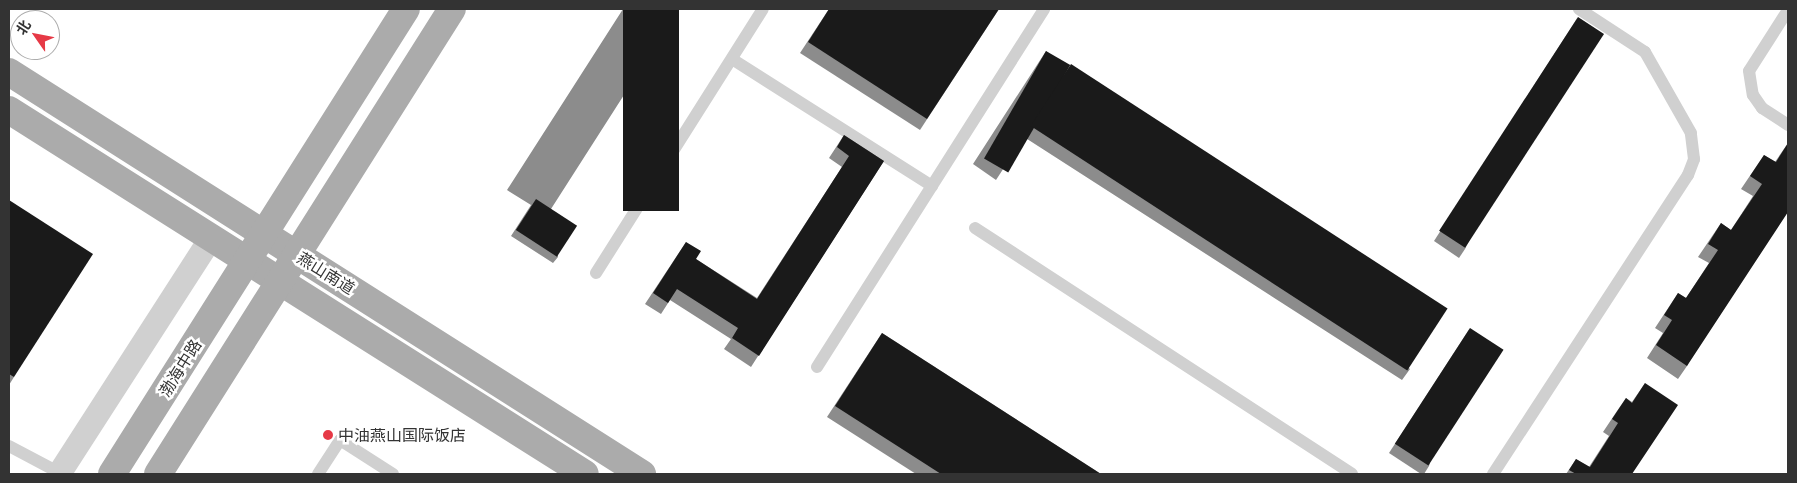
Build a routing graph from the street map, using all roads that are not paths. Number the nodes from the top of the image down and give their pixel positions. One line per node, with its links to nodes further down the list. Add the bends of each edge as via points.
1 (406, 9): 13 (main road, 渤海中路)
2 (452, 9): 15 (main road)
3 (764, 9): 7 (lane)
4 (1044, 9): 11 (lane)
5 (1579, 9): 29 (lane, via 1645,52 1691,133 1694,159 1688,175)
6 (1788, 10): 10 (lane, via 1749,71 1753,95 1762,108)
7 (732, 59): 11 (lane); 17 (lane)
8 (9, 72): 13 (main road, 燕山南道)
9 (9, 110): 14 (main road, 燕山南道)
10 (1788, 125)
11 (932, 186): 19 (lane)
12 (975, 228): 28 (lane)
13 (264, 234): 15 (main road, 燕山南道); 16 (main road, 渤海中路)
14 (211, 238): 16 (main road, 燕山南道); 21 (street)
15 (296, 255): 18 (main road); 27 (main road, 燕山南道)
16 (248, 261): 18 (main road, 燕山南道); 22 (main road, 渤海中路)
17 (596, 273)
18 (280, 281): 23 (main road); 26 (main road, 燕山南道)
19 (817, 367)
20 (9, 446): 21 (lane)
21 (59, 473)
22 (112, 474)
23 (158, 474)
24 (318, 474): 25 (lane, via 340,440)
25 (393, 474)
26 (586, 474)
27 (642, 474)
28 (1352, 474)
29 (1493, 474)

